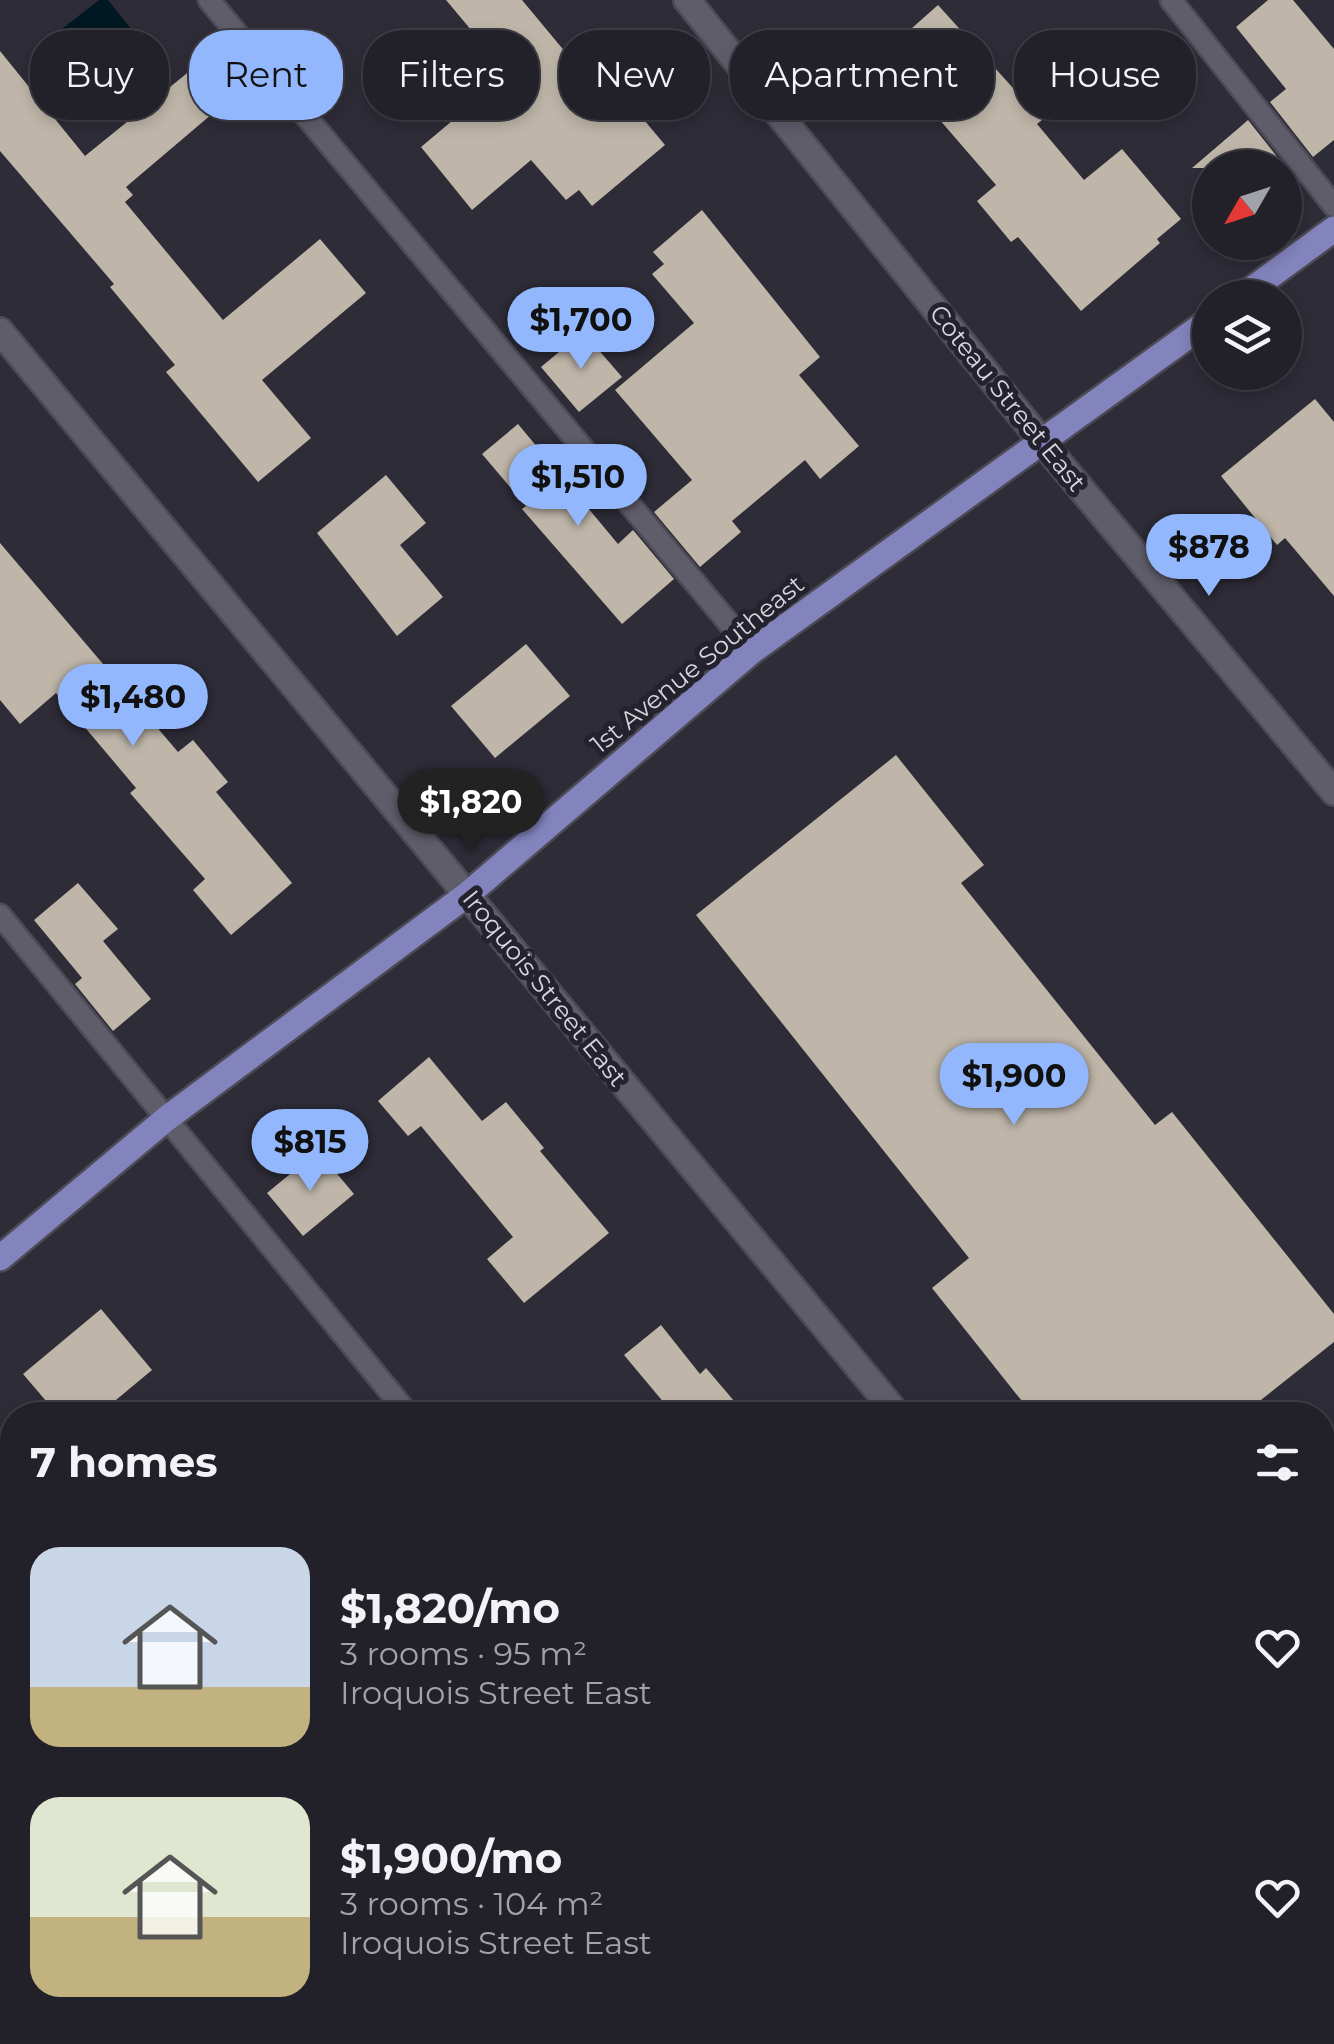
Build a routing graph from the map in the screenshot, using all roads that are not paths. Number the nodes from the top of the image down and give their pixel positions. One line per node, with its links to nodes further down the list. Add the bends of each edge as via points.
1 (209, 0): 10 (lane)
2 (687, 0): 9 (street, Coteau Street East)
3 (1171, 0): 4 (lane)
4 (1334, 206)
5 (1334, 229): 6 (main road)
6 (1265, 280)
7 (0, 330): 12 (street, Iroquois Street East)
8 (1192, 333): 9 (main road, 1st Avenue Southeast)
9 (1042, 442): 10 (main road, 1st Avenue Southeast); 11 (street, Coteau Street East)
10 (752, 651): 12 (main road, 1st Avenue Southeast)
11 (1334, 792)
12 (468, 894): 14 (main road, 1st Avenue Southeast); 17 (street, Iroquois Street East)
13 (0, 915): 14 (lane)
14 (166, 1119): 15 (main road, 1st Avenue Southeast); 16 (lane)
15 (0, 1258)
16 (397, 1402)
17 (887, 1402)

